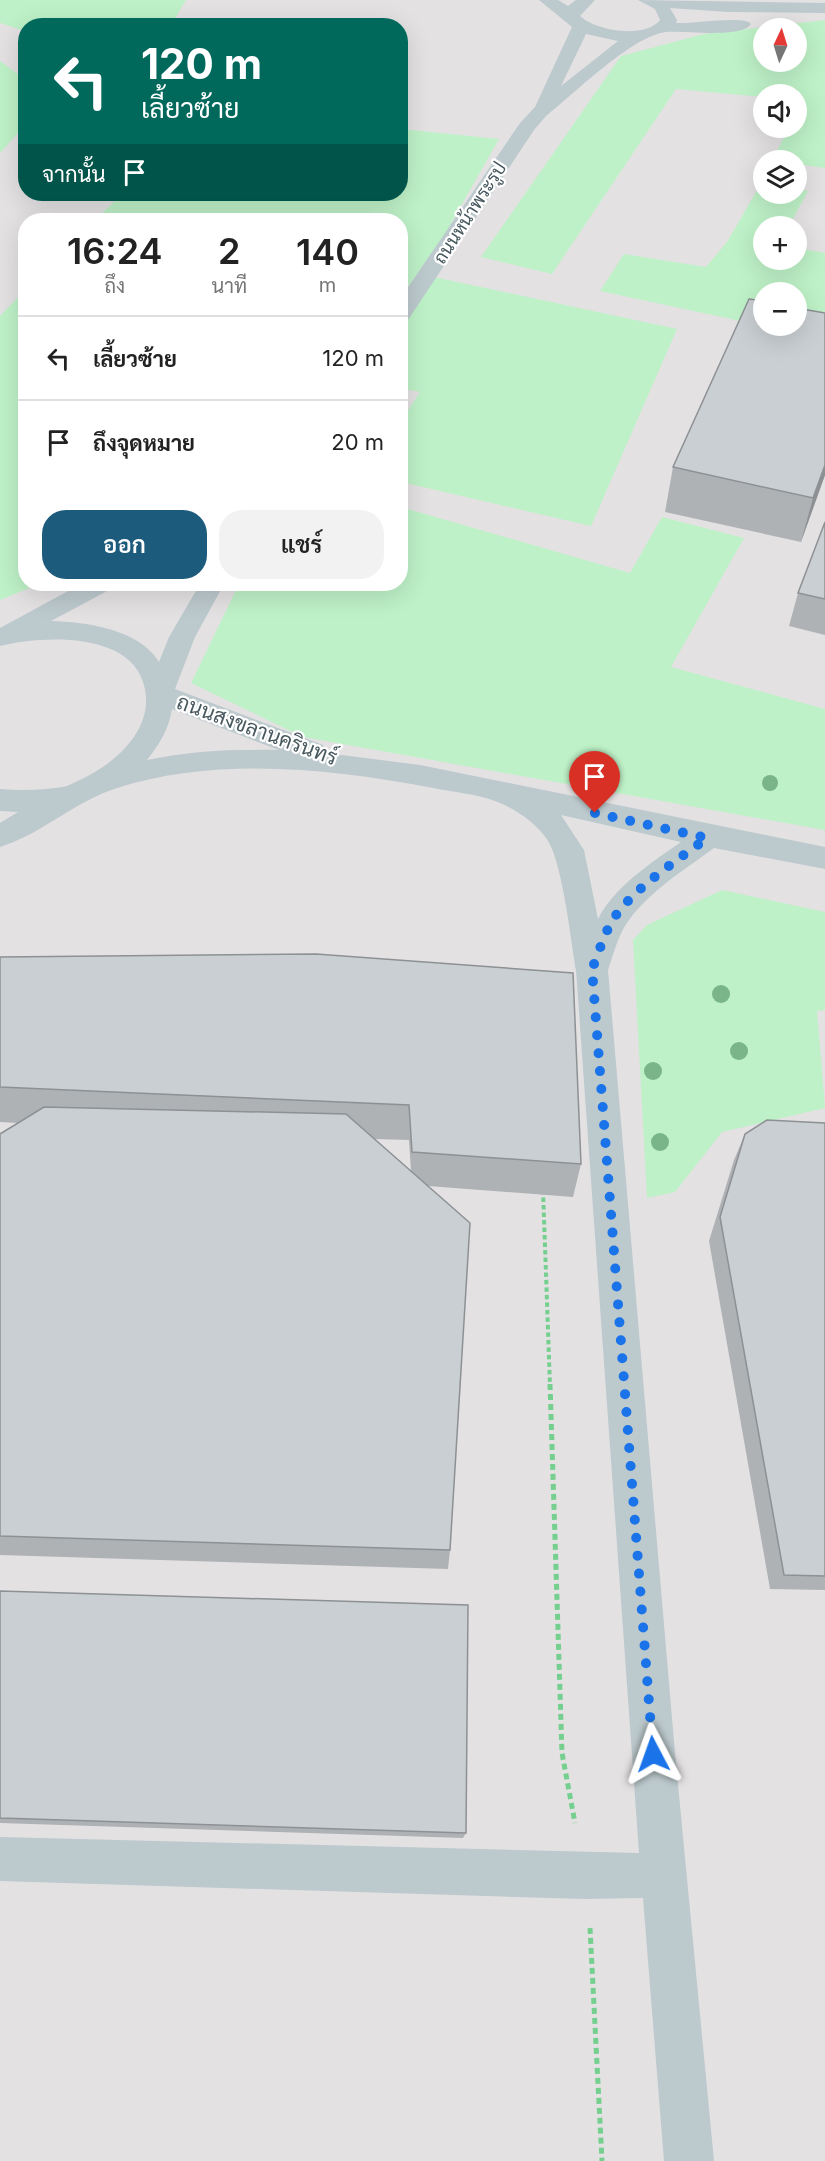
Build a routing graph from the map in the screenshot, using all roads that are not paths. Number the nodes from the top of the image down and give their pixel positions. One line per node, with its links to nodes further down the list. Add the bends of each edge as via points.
1 (547, 0): 6 (street)
2 (586, 0): 6 (street, ถนนหน้าพระรูป, via 572,11)
3 (648, 1): 4 (street, via 739,8); 7 (street, via 667,13 669,20)
4 (825, 8)
5 (825, 13): 7 (street, via 694,29)
6 (577, 21): 8 (street, via 608,34); 9 (street, ถนนหน้าพระรูป)
7 (664, 27): 8 (street)
8 (636, 35): 9 (street, ถนนหน้าพระรูป)
9 (540, 112): 10 (street, ถนนหน้าพระรูป)
10 (408, 303)
11 (87, 591): 13 (street)
12 (208, 591): 14 (street, via 182,638)
13 (1, 637): 14 (street, via 38,630 73,630 105,638 132,651 151,671)
14 (160, 694): 15 (street, ถนนสงขลานครินทร์, via 268,737); 16 (street, via 159,718 148,743 128,765)
15 (355, 765): 16 (street, ถนนสงขลานครินทร์, via 311,760 198,762 164,765); 17 (street, ถนนสงขลานครินทร์)
16 (99, 783): 18 (street, via 62,797 21,802); 19 (street)
17 (505, 793): 20 (street, ถนนสงขลานครินทร์); 22 (street, via 540,812 558,829 569,850)
18 (0, 800)
19 (0, 836)
20 (707, 838): 21 (street); 22 (street, via 642,887 619,911)
21 (825, 858)
22 (592, 969): 24 (street)
23 (0, 1859): 24 (street)
24 (664, 1875): 25 (street)
25 (689, 2161)

